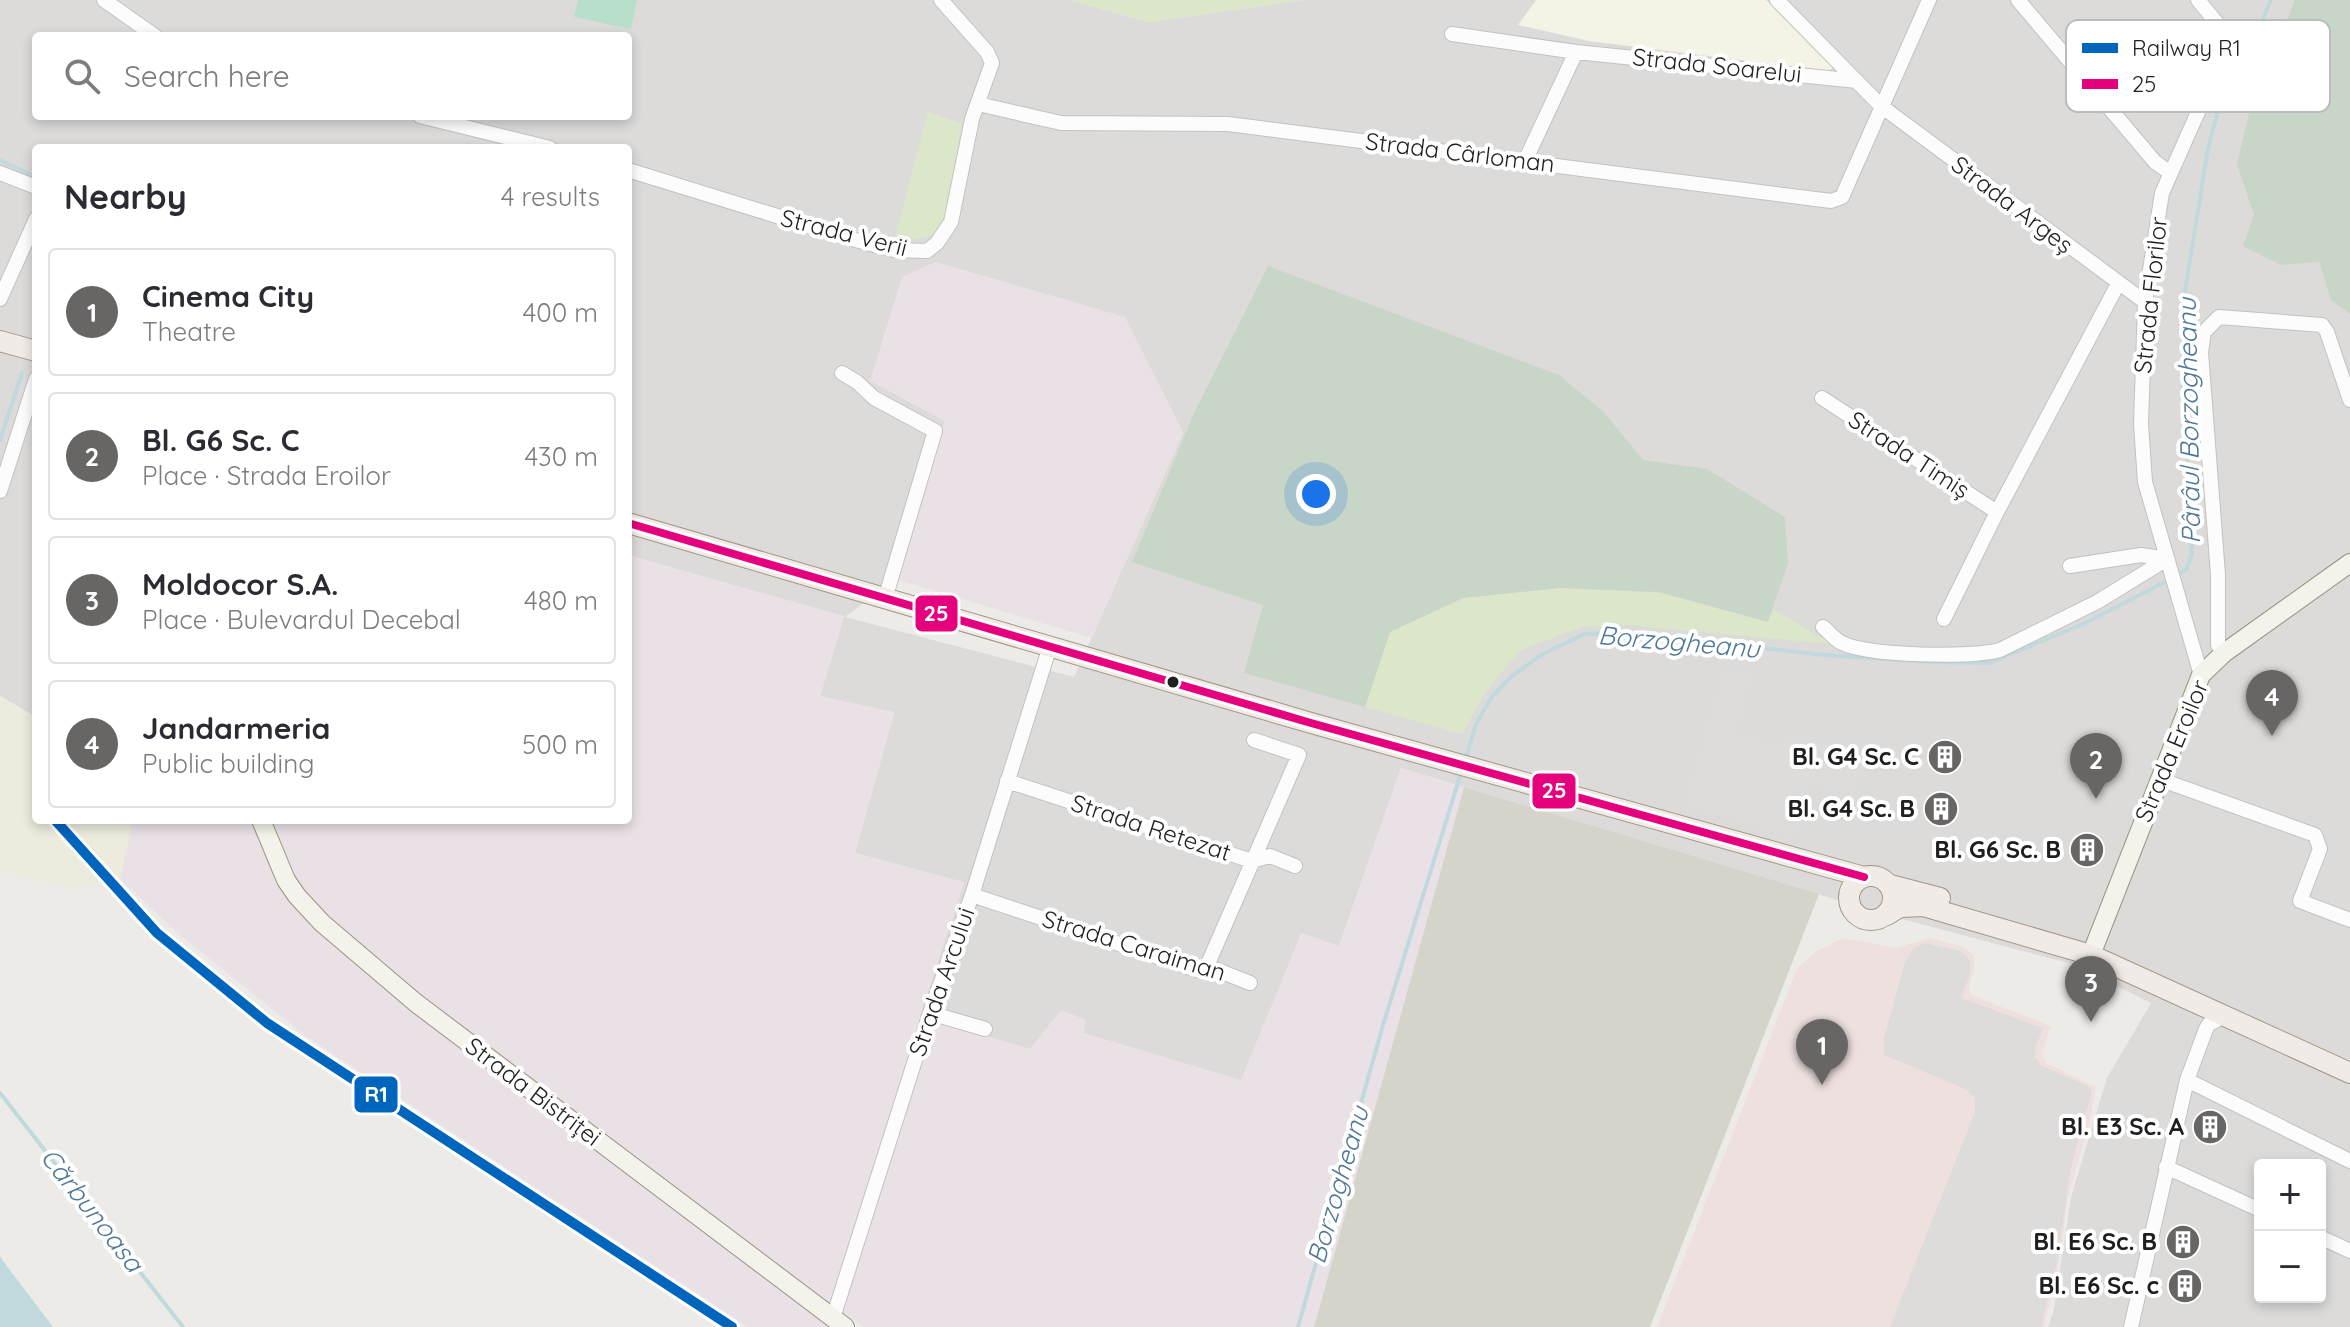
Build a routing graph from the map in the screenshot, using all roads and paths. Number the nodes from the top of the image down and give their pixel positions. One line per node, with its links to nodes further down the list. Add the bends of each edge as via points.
1 (104, 0): 8 (street)
2 (941, 0): 13 (street, Strada Verii, via 992,63)
3 (1777, 0): 12 (street, Strada Argeș)
4 (1929, 0): 14 (street, Strada Cârloman)
5 (2018, 0): 11 (street)
6 (2198, 0): 7 (street, Strada Florilor)
7 (2214, 20)
8 (149, 32)
9 (1452, 34): 10 (street, Strada Soarelui)
10 (1576, 52): 12 (street, Strada Soarelui); 19 (street)
11 (2066, 57)
12 (1857, 81): 14 (street, Strada Argeș)
13 (978, 104): 19 (street, Strada Cârloman, via 1061,123 1228,124); 20 (street, Strada Verii, via 951,222 927,251 894,250 848,238)
14 (1881, 106): 19 (street, Strada Cârloman, via 1842,197 1831,201); 25 (street, Strada Argeș)
15 (2113, 112): 21 (street)
16 (2197, 112): 21 (street, Strada Florilor)
17 (436, 120): 18 (street)
18 (534, 144)
19 (1525, 161)
20 (632, 171)
21 (2169, 172): 27 (street, Strada Florilor)
22 (0, 173): 23 (street)
23 (32, 185)
24 (32, 228): 26 (street)
25 (2118, 284): 27 (street, Strada Argeș); 35 (street, Strada Florilor)
26 (0, 299)
27 (2145, 302): 37 (street, Strada Florilor, via 2145,482)
28 (0, 341): 29 (main road)
29 (32, 350)
30 (842, 373): 40 (street, via 874,398 935,431)
31 (32, 391): 34 (street)
32 (1822, 398): 35 (street, Strada Timiș)
33 (2350, 400): 44 (street, via 2322,325 2219,317 2204,332 2218,645)
34 (0, 491)
35 (1997, 512): 41 (street, Strada Florilor)
36 (632, 524): 40 (main road)
37 (2168, 563): 39 (street, via 2141,555); 42 (street, via 1985,654 1864,649 1840,643); 45 (street, Strada Florilor)
38 (2350, 563): 44 (main road, Strada Eroilor)
39 (2070, 566)
40 (885, 599): 43 (main road)
41 (1944, 619)
42 (1823, 627)
43 (1050, 646): 48 (street, Strada Arcului); 51 (main road)
44 (2224, 653): 45 (main road, Strada Eroilor)
45 (2201, 675): 47 (main road, Strada Eroilor)
46 (1254, 740): 50 (street, via 1299,755)
47 (2159, 779): 58 (street, via 2315,835 2320,849 2300,901); 59 (main road, Strada Eroilor)
48 (1007, 781): 50 (street, Strada Retezat); 55 (street, Strada Arcului)
49 (263, 824): 73 (main road, Strada Bistriței, via 286,880 334,933 416,1003)
50 (1252, 861): 52 (street, Strada Retezat, via 1270,856); 60 (street)
51 (1809, 863): 53 (main road); 56 (main road)
52 (1295, 866)
53 (1864, 877): 54 (main road, via 1880,877); 56 (main road, via 1851,887)
54 (1890, 885): 57 (main road, via 1893,900); 59 (main road, via 2024,920)
55 (972, 895): 60 (street, Strada Caraiman, via 1197,970); 62 (street, Strada Arcului)
56 (1850, 904): 57 (main road, via 1867,921)
57 (1887, 915): 59 (main road, via 1900,907 1923,906)
58 (2350, 920)
59 (2092, 949): 63 (main road); 65 (main road)
60 (1207, 966): 61 (street, Strada Caraiman)
61 (1250, 983)
62 (930, 1013): 64 (street); 73 (street, Strada Arcului)
63 (2222, 1017): 66 (main road); 67 (street, via 2209,1024)
64 (985, 1029)
65 (2350, 1061)
66 (2350, 1073)
67 (2187, 1080): 68 (street); 69 (street)
68 (2350, 1161)
69 (2166, 1167): 70 (street); 74 (street)
70 (2254, 1207)
71 (2326, 1240): 72 (street)
72 (2350, 1251)
73 (839, 1322)
74 (2131, 1327)

